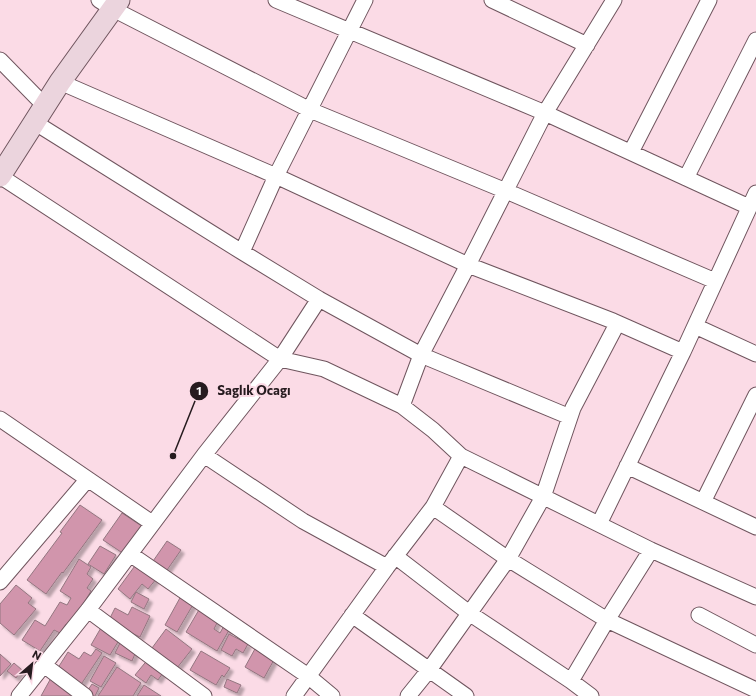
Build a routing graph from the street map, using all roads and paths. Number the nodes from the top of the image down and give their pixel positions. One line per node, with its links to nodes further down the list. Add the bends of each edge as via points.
1 (276, 0): 7 (street)
2 (365, 0): 7 (street)
3 (492, 0): 9 (street)
4 (614, 0): 9 (street)
5 (709, 0): 15 (street)
6 (110, 3): 11 (main road); 12 (street)
7 (350, 31): 12 (street); 13 (street)
8 (756, 40): 18 (street)
9 (587, 45): 13 (street)
10 (0, 60): 14 (street)
11 (60, 82): 14 (main road); 17 (street)
12 (310, 110): 17 (street); 19 (street)
13 (545, 113): 15 (street); 19 (street)
14 (39, 114): 16 (main road); 22 (street)
15 (631, 152): 18 (street)
16 (0, 176): 31 (street)
17 (276, 176): 22 (street); 23 (street)
18 (686, 178): 21 (street)
19 (506, 191): 23 (street); 24 (street)
20 (756, 193): 21 (street)
21 (749, 207): 24 (street)
22 (242, 252): 25 (street)
23 (468, 265): 26 (street); 29 (street)
24 (715, 281): 27 (street)
25 (319, 299): 29 (street); 31 (street)
26 (617, 324): 28 (street); 34 (street)
27 (695, 326): 28 (street); 30 (street)
28 (683, 352): 38 (street)
29 (421, 354): 33 (street); 34 (street)
30 (756, 354)
31 (280, 359): 33 (street, via 324,369); 36 (street)
32 (756, 396): 41 (street)
33 (402, 406): 37 (street)
34 (570, 417): 40 (street)
35 (1, 422): 39 (street)
36 (204, 455): 43 (street); 49 (street, via 303,521)
37 (462, 456): 40 (street); 42 (street)
38 (627, 466): 41 (street); 44 (street)
39 (87, 480): 43 (street); 50 (street)
40 (543, 497): 44 (street); 48 (street)
41 (703, 502): 45 (street)
42 (433, 507): 48 (street); 49 (street)
43 (152, 524): 47 (street)
44 (599, 524): 46 (street)
45 (756, 528)
46 (651, 550): 51 (street); 56 (street)
47 (130, 554): 52 (street); 60 (street)
48 (508, 559): 53 (street); 56 (street)
49 (391, 562): 53 (street); 54 (street)
50 (0, 582)
51 (756, 597)
52 (88, 610): 58 (street); 65 (street)
53 (469, 613): 59 (street); 61 (street)
54 (352, 615): 59 (street); 60 (street)
55 (699, 615): 57 (street)
56 (606, 620): 61 (street); 62 (street)
57 (756, 645)
58 (44, 665): 63 (street); 64 (street)
59 (429, 670): 68 (street); 69 (street)
60 (308, 676): 66 (street); 67 (street)
61 (571, 681): 70 (street)
62 (756, 690)
63 (19, 696)
64 (85, 696)
65 (204, 696)
66 (294, 696)
67 (332, 696)
68 (408, 696)
69 (466, 696)
70 (591, 696)

